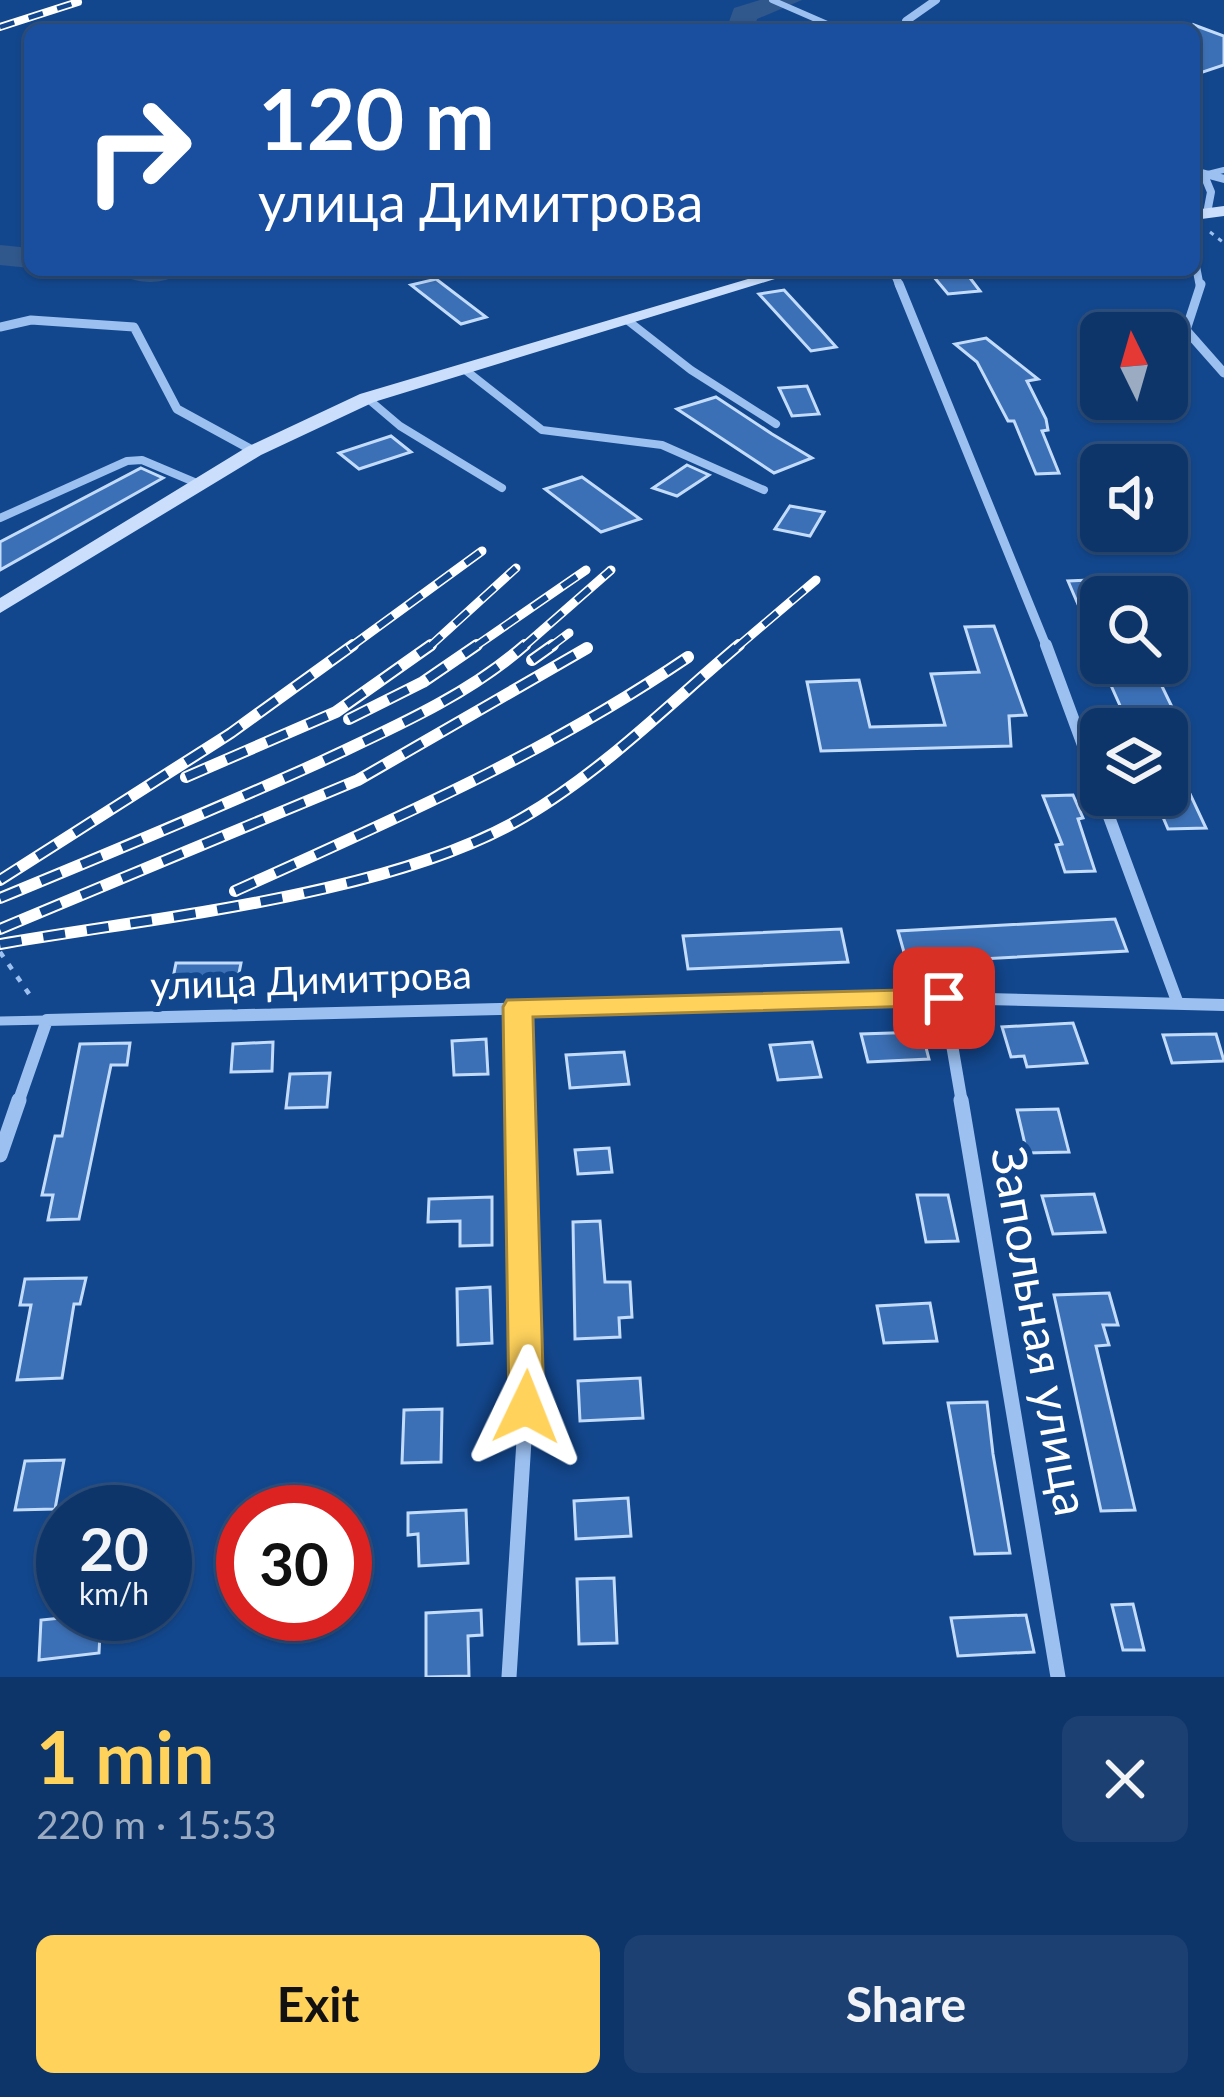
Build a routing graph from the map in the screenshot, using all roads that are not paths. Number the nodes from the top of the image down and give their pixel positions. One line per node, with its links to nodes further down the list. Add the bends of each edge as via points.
1 (772, 0): 3 (lane)
2 (937, 0): 4 (street)
3 (827, 24)
4 (907, 24)
5 (1200, 175): 6 (street, via 1211,192)
6 (1208, 213)
7 (767, 276): 10 (street)
8 (896, 276): 22 (street)
9 (1199, 276): 13 (street, via 1186,330)
10 (628, 320): 12 (street); 15 (lane)
11 (0, 327): 16 (street, via 31,320 134,327 177,409)
12 (464, 369): 14 (street); 19 (lane, via 542,430 662,445)
13 (1224, 373)
14 (367, 398): 16 (street); 18 (lane)
15 (776, 424)
16 (254, 451): 17 (street)
17 (200, 485): 20 (lane, via 127,461); 21 (street)
18 (502, 488)
19 (764, 490)
20 (0, 518)
21 (0, 607)
22 (1080, 737)
23 (1109, 816): 25 (street)
24 (944, 998): 25 (street, улица Димитрова); 27 (street, улица Димитрова); 32 (street, Запольная улица)
25 (1177, 1001): 26 (street, улица Димитрова)
26 (1224, 1005)
27 (518, 1007): 28 (street, улица Димитрова); 31 (street, via 529,1362)
28 (47, 1020): 29 (lane); 30 (street)
29 (0, 1022)
30 (0, 1155)
31 (508, 1677)
32 (1058, 1677)

